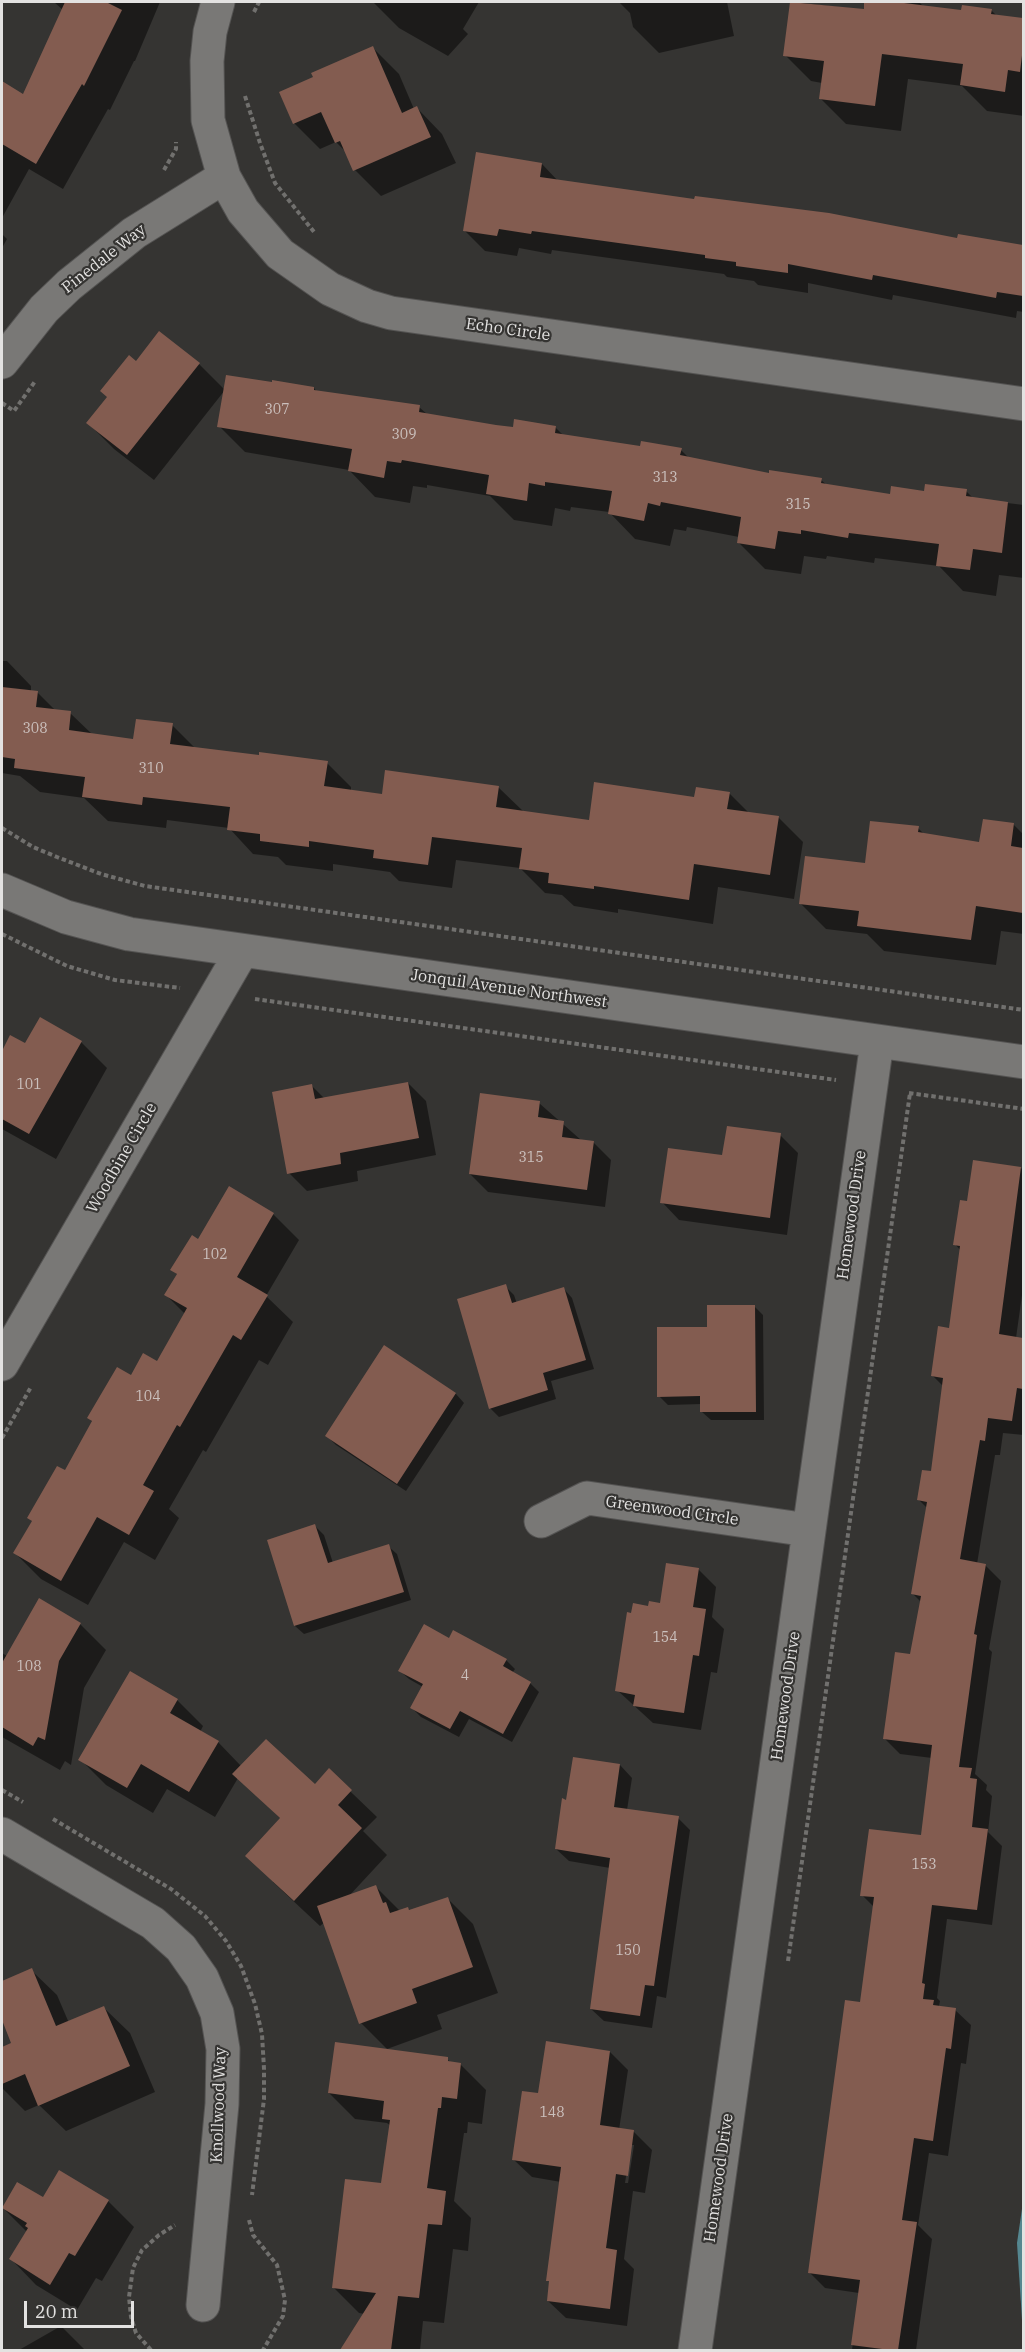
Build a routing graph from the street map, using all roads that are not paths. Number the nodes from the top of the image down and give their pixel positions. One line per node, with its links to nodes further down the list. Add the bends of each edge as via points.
1 (218, 2): 2 (street, Echo Circle, via 207,61 208,120)
2 (224, 177): 3 (street, Pinedale Way, via 134,233 69,285 44,309); 4 (street, Echo Circle, via 243,211 280,254 330,289 391,313)
3 (2, 362)
4 (1023, 404)
5 (2, 890): 6 (street, Jonquil Avenue Northwest, via 66,918 129,934)
6 (242, 951): 7 (street, Jonquil Avenue Northwest); 9 (street, Woodbine Circle)
7 (877, 1042): 8 (street, Jonquil Avenue Northwest); 11 (street, Homewood Drive)
8 (1023, 1062)
9 (2, 1364)
10 (541, 1521): 11 (street, Greenwood Circle, via 587,1498)
11 (808, 1530): 14 (street, Homewood Drive)
12 (2, 1834): 13 (street, Knollwood Way, via 153,1923 181,1948 202,1978 217,2013 223,2049 222,2104)
13 (203, 2305)
14 (695, 2350)

